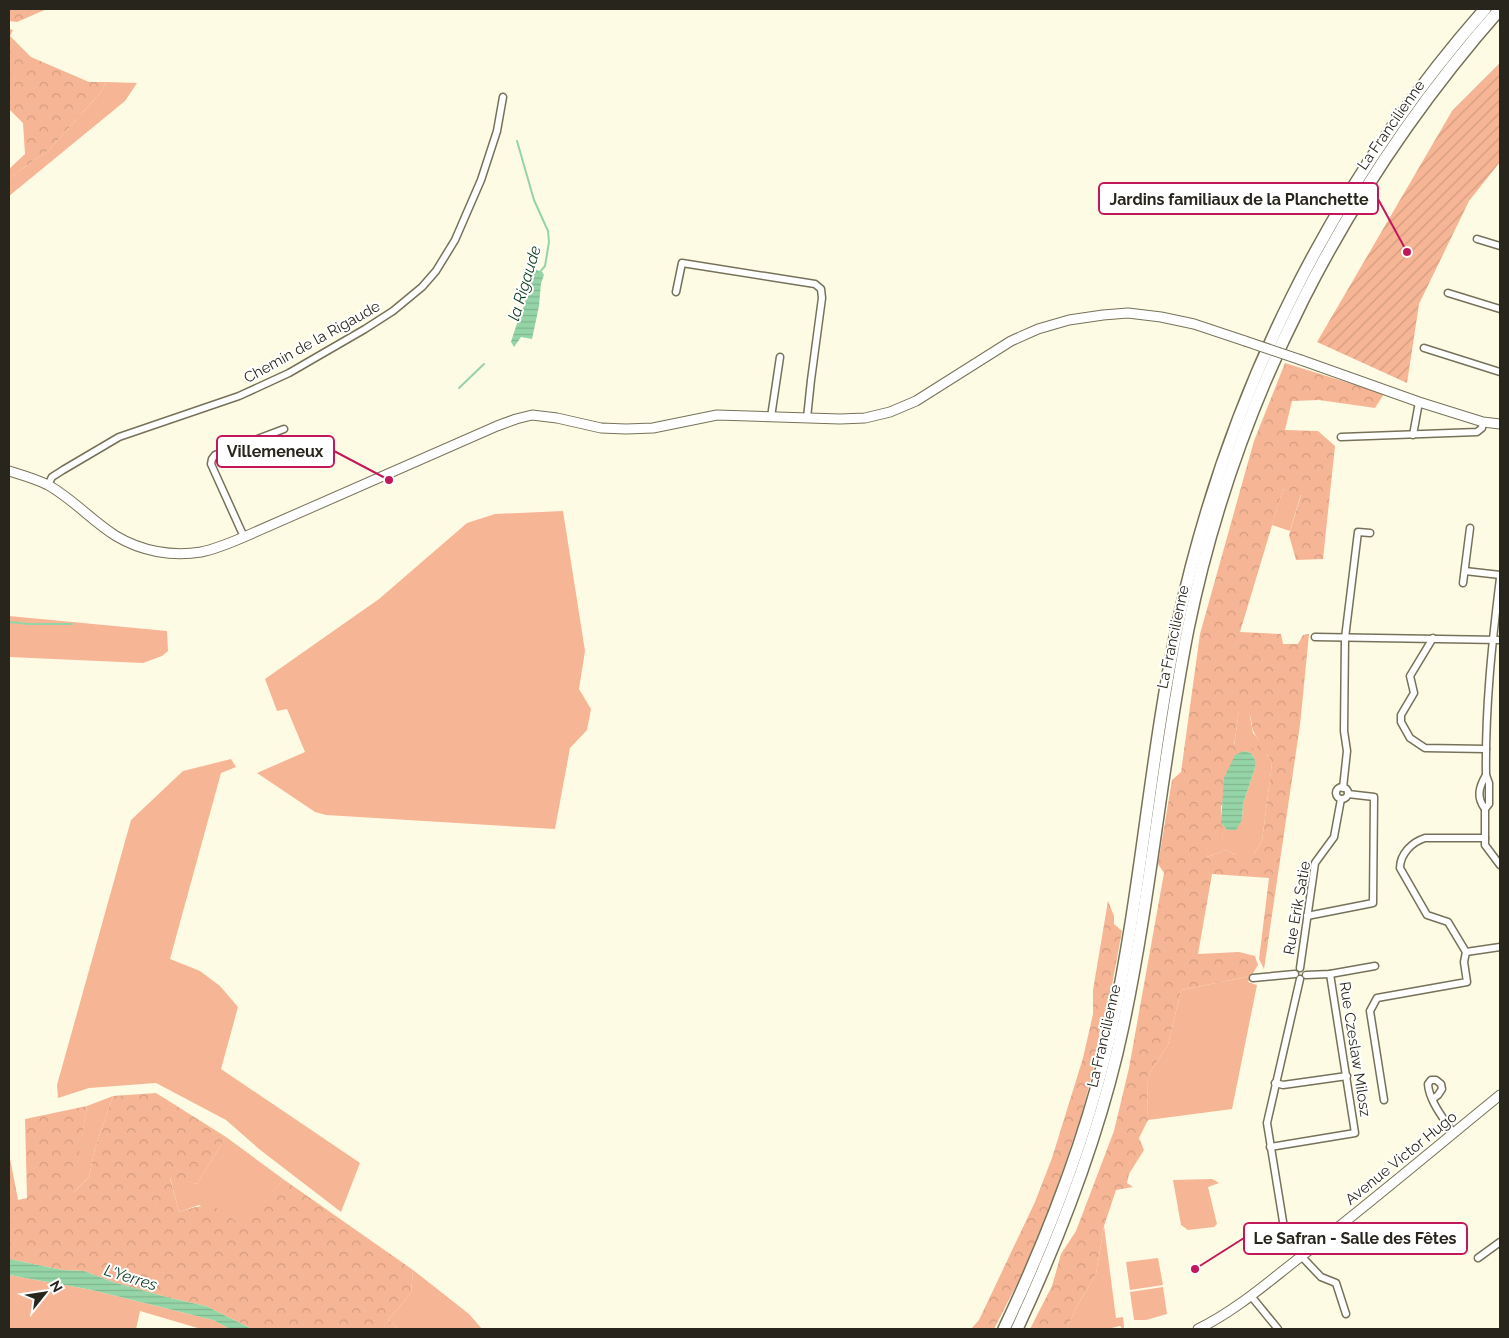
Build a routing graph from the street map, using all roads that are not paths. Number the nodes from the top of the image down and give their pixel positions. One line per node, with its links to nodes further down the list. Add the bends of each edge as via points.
1 (1485, 9): 60 (highway, La Francilienne, via 1437,65 1380,144 1334,218 1283,313 1233,431 1194,556 1178,625 1132,915 1100,1074 1060,1200)
2 (1500, 9): 61 (highway, La Francilienne, via 1418,110 1344,222 1290,327 1244,435 1224,491 1189,627 1123,1029 1098,1122 1071,1203)
3 (503, 97): 21 (street, Chemin de la Rigaude, via 497,131 481,180 455,240 422,287 366,329 289,373 239,396 120,437 62,470 52,477)
4 (1476, 239): 5 (street)
5 (1500, 246)
6 (676, 292): 14 (street, via 682,263 815,284 821,289)
7 (1448, 293): 8 (street)
8 (1500, 309)
9 (1424, 348): 11 (street)
10 (780, 357): 13 (street)
11 (1500, 372)
12 (1419, 402): 14 (main road, bridge, via 1194,324 1128,313 1069,320 1038,329 1011,341 921,398 890,412 865,418); 15 (main road); 18 (street)
13 (771, 417): 14 (main road); 24 (main road, via 717,415 653,428 626,429 601,428 532,415 497,426)
14 (808, 418)
15 (1483, 422): 16 (main road); 18 (street, via 1477,432)
16 (1500, 424)
17 (284, 429): 24 (street, via 215,455 212,459 211,464)
18 (1413, 434): 19 (street)
19 (1341, 437)
20 (9, 471): 21 (main road)
21 (48, 485): 24 (main road, via 115,535 147,549 197,553)
22 (1470, 528): 25 (street)
23 (1370, 533): 29 (street, Rue Erik Satie, via 1358,532)
24 (244, 537)
25 (1465, 571): 26 (street); 27 (street)
26 (1500, 576): 31 (street)
27 (1463, 583)
28 (1315, 637): 29 (street)
29 (1345, 638): 30 (street); 34 (street, Rue Erik Satie, via 1344,731 1347,751)
30 (1433, 638): 31 (street); 33 (street, via 1410,676 1414,693 1400,722 1410,738 1425,748)
31 (1492, 640): 32 (street); 33 (street)
32 (1500, 640)
33 (1486, 748): 37 (street, via 1486,775 1480,785 1479,801 1485,809)
34 (1343, 788): 35 (street); 36 (street, Rue Erik Satie, via 1337,792)
35 (1348, 794): 36 (street); 39 (street, via 1374,797 1373,902)
36 (1341, 799): 39 (street, Rue Erik Satie, via 1334,837 1315,863)
37 (1485, 838): 38 (street, via 1485,845); 41 (street, via 1425,838 1409,846 1400,861 1400,868 1427,915 1448,922)
38 (1500, 865)
39 (1307, 916): 43 (street, Rue Erik Satie)
40 (1500, 947): 41 (street)
41 (1466, 952): 52 (street, via 1464,962 1468,982 1377,998 1370,1011)
42 (1375, 966): 44 (street)
43 (1300, 968): 45 (street, via 1305,969); 46 (street, via 1296,970)
44 (1330, 974): 45 (street); 48 (street, Rue Czeslaw Milosz)
45 (1306, 975): 46 (street, via 1305,978)
46 (1297, 977): 47 (street); 49 (street)
47 (1252, 978)
48 (1347, 1076): 49 (street, via 1283,1085); 54 (street, Rue Czeslaw Milosz, via 1355,1133)
49 (1275, 1083): 54 (street, via 1266,1120)
50 (1500, 1095): 53 (main road, Avenue Victor Hugo)
51 (1432, 1099): 53 (street)
52 (1384, 1100)
53 (1453, 1133): 56 (main road, Avenue Victor Hugo)
54 (1270, 1147): 56 (street, via 1284,1234 1288,1243)
55 (1500, 1242): 57 (street)
56 (1302, 1256): 58 (main road, Avenue Victor Hugo); 59 (street, via 1321,1277 1337,1285)
57 (1478, 1258)
58 (1251, 1296): 62 (main road, Avenue Victor Hugo); 63 (street)
59 (1346, 1314)
60 (1004, 1329)
61 (1017, 1329)
62 (1198, 1329)
63 (1278, 1329)

